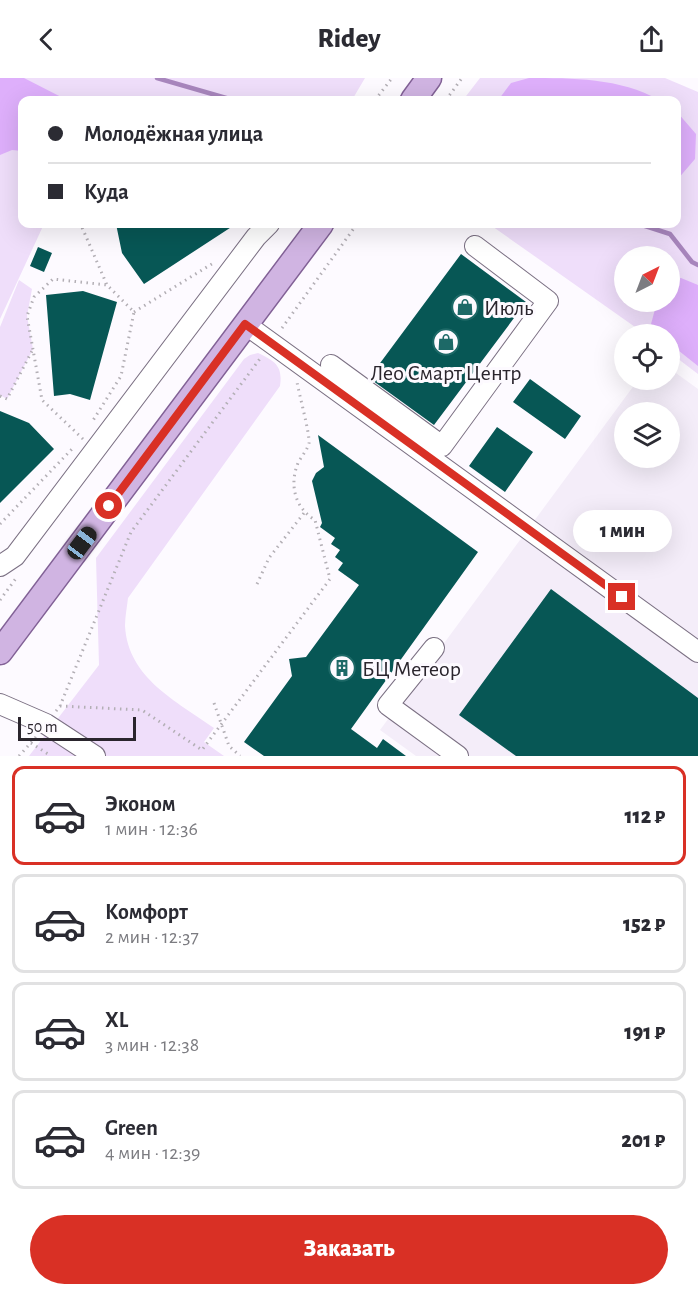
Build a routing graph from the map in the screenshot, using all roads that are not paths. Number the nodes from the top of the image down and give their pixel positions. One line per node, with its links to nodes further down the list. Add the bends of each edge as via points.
1 (429, 78): 2 (main road)
2 (416, 96)
3 (263, 228): 8 (street, via 89,445 15,556)
4 (318, 228): 6 (main road)
5 (475, 246): 7 (street, via 548,301 442,446)
6 (245, 324): 10 (main road); 11 (street)
7 (331, 366)
8 (0, 566)
9 (434, 648): 14 (street, via 388,705)
10 (0, 652)
11 (698, 652)
12 (0, 704): 13 (street, via 46,724)
13 (95, 756)
14 (458, 756)

